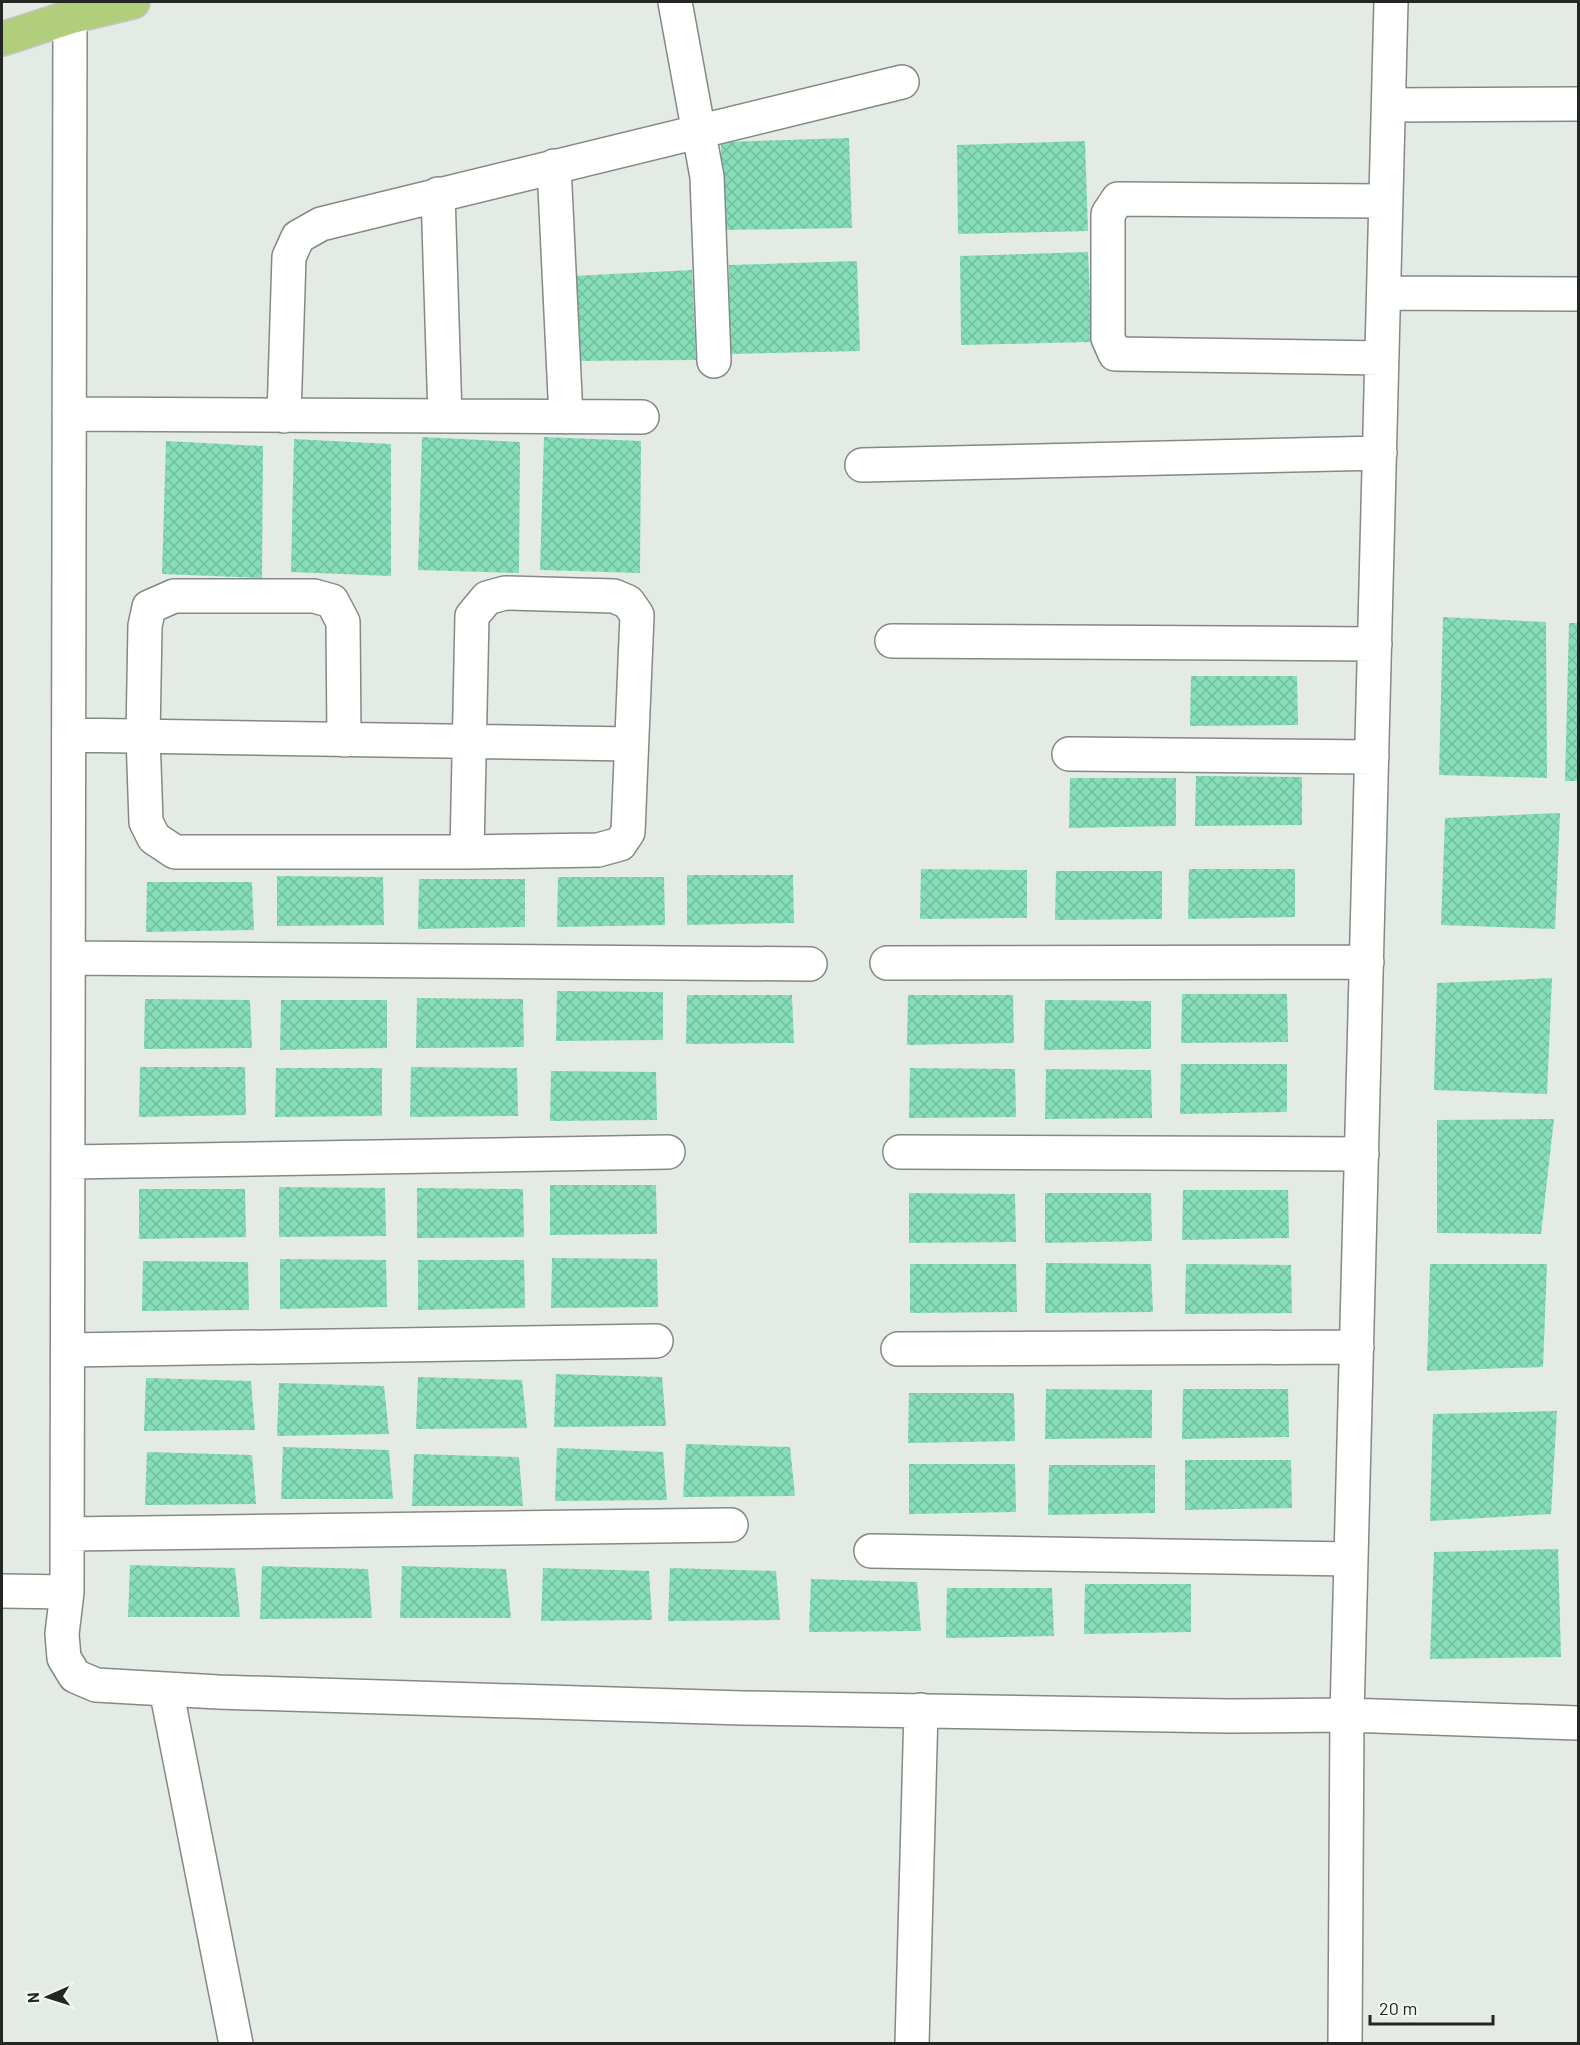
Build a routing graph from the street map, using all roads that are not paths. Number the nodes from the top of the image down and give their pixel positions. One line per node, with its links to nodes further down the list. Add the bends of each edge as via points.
1 (133, 2): 4 (main road)
2 (675, 2): 9 (street)
3 (1391, 2): 8 (street)
4 (70, 17): 5 (main road); 17 (street)
5 (2, 39)
6 (902, 82): 9 (street)
7 (1578, 104): 8 (street)
8 (1389, 105): 12 (street)
9 (699, 130): 10 (street); 16 (street, via 707,177)
10 (554, 166): 11 (street); 20 (street)
11 (438, 194): 18 (street, via 321,224 298,237 289,257); 19 (street)
12 (1386, 201): 13 (street); 15 (street, via 1118,200 1108,214 1108,338 1115,354)
13 (1384, 293): 14 (street); 15 (street)
14 (1578, 294)
15 (1381, 357): 22 (street)
16 (714, 361)
17 (69, 414): 18 (street); 26 (street)
18 (284, 416): 19 (street)
19 (445, 416): 20 (street)
20 (566, 417): 21 (street)
21 (642, 417)
22 (1380, 453): 23 (street); 25 (street)
23 (862, 465)
24 (892, 641): 25 (street)
25 (1375, 644): 32 (street)
26 (69, 735): 27 (street); 34 (street)
27 (143, 736): 28 (street); 28 (street, via 145,626 149,607 174,596 314,596 332,602 343,622); 33 (street, via 146,822 154,838 175,852)
28 (344, 740): 29 (street)
29 (468, 740): 30 (street); 30 (street, via 472,616 487,598 505,593 614,596 628,602 637,615); 33 (street)
30 (630, 744): 33 (street, via 627,832 620,844 598,850)
31 (1069, 754): 32 (street)
32 (1372, 757): 35 (street)
33 (467, 852)
34 (70, 958): 37 (street); 41 (street)
35 (1367, 962): 36 (street); 40 (street)
36 (887, 963)
37 (810, 964)
38 (668, 1152): 41 (street)
39 (900, 1152): 40 (street)
40 (1362, 1154): 43 (street)
41 (69, 1162): 45 (street)
42 (656, 1341): 45 (street)
43 (1357, 1347): 44 (street); 49 (street)
44 (898, 1349)
45 (68, 1350): 47 (street)
46 (731, 1525): 47 (street)
47 (67, 1534): 51 (street)
48 (872, 1551): 49 (street)
49 (1351, 1559): 54 (street)
50 (2, 1591): 51 (street)
51 (67, 1592): 52 (street, via 62,1634 64,1658 75,1676 96,1685)
52 (166, 1689): 53 (street); 56 (street)
53 (921, 1710): 54 (street); 57 (street)
54 (1347, 1715): 55 (street); 58 (street)
55 (1578, 1723)
56 (236, 2043)
57 (912, 2043)
58 (1345, 2043)

